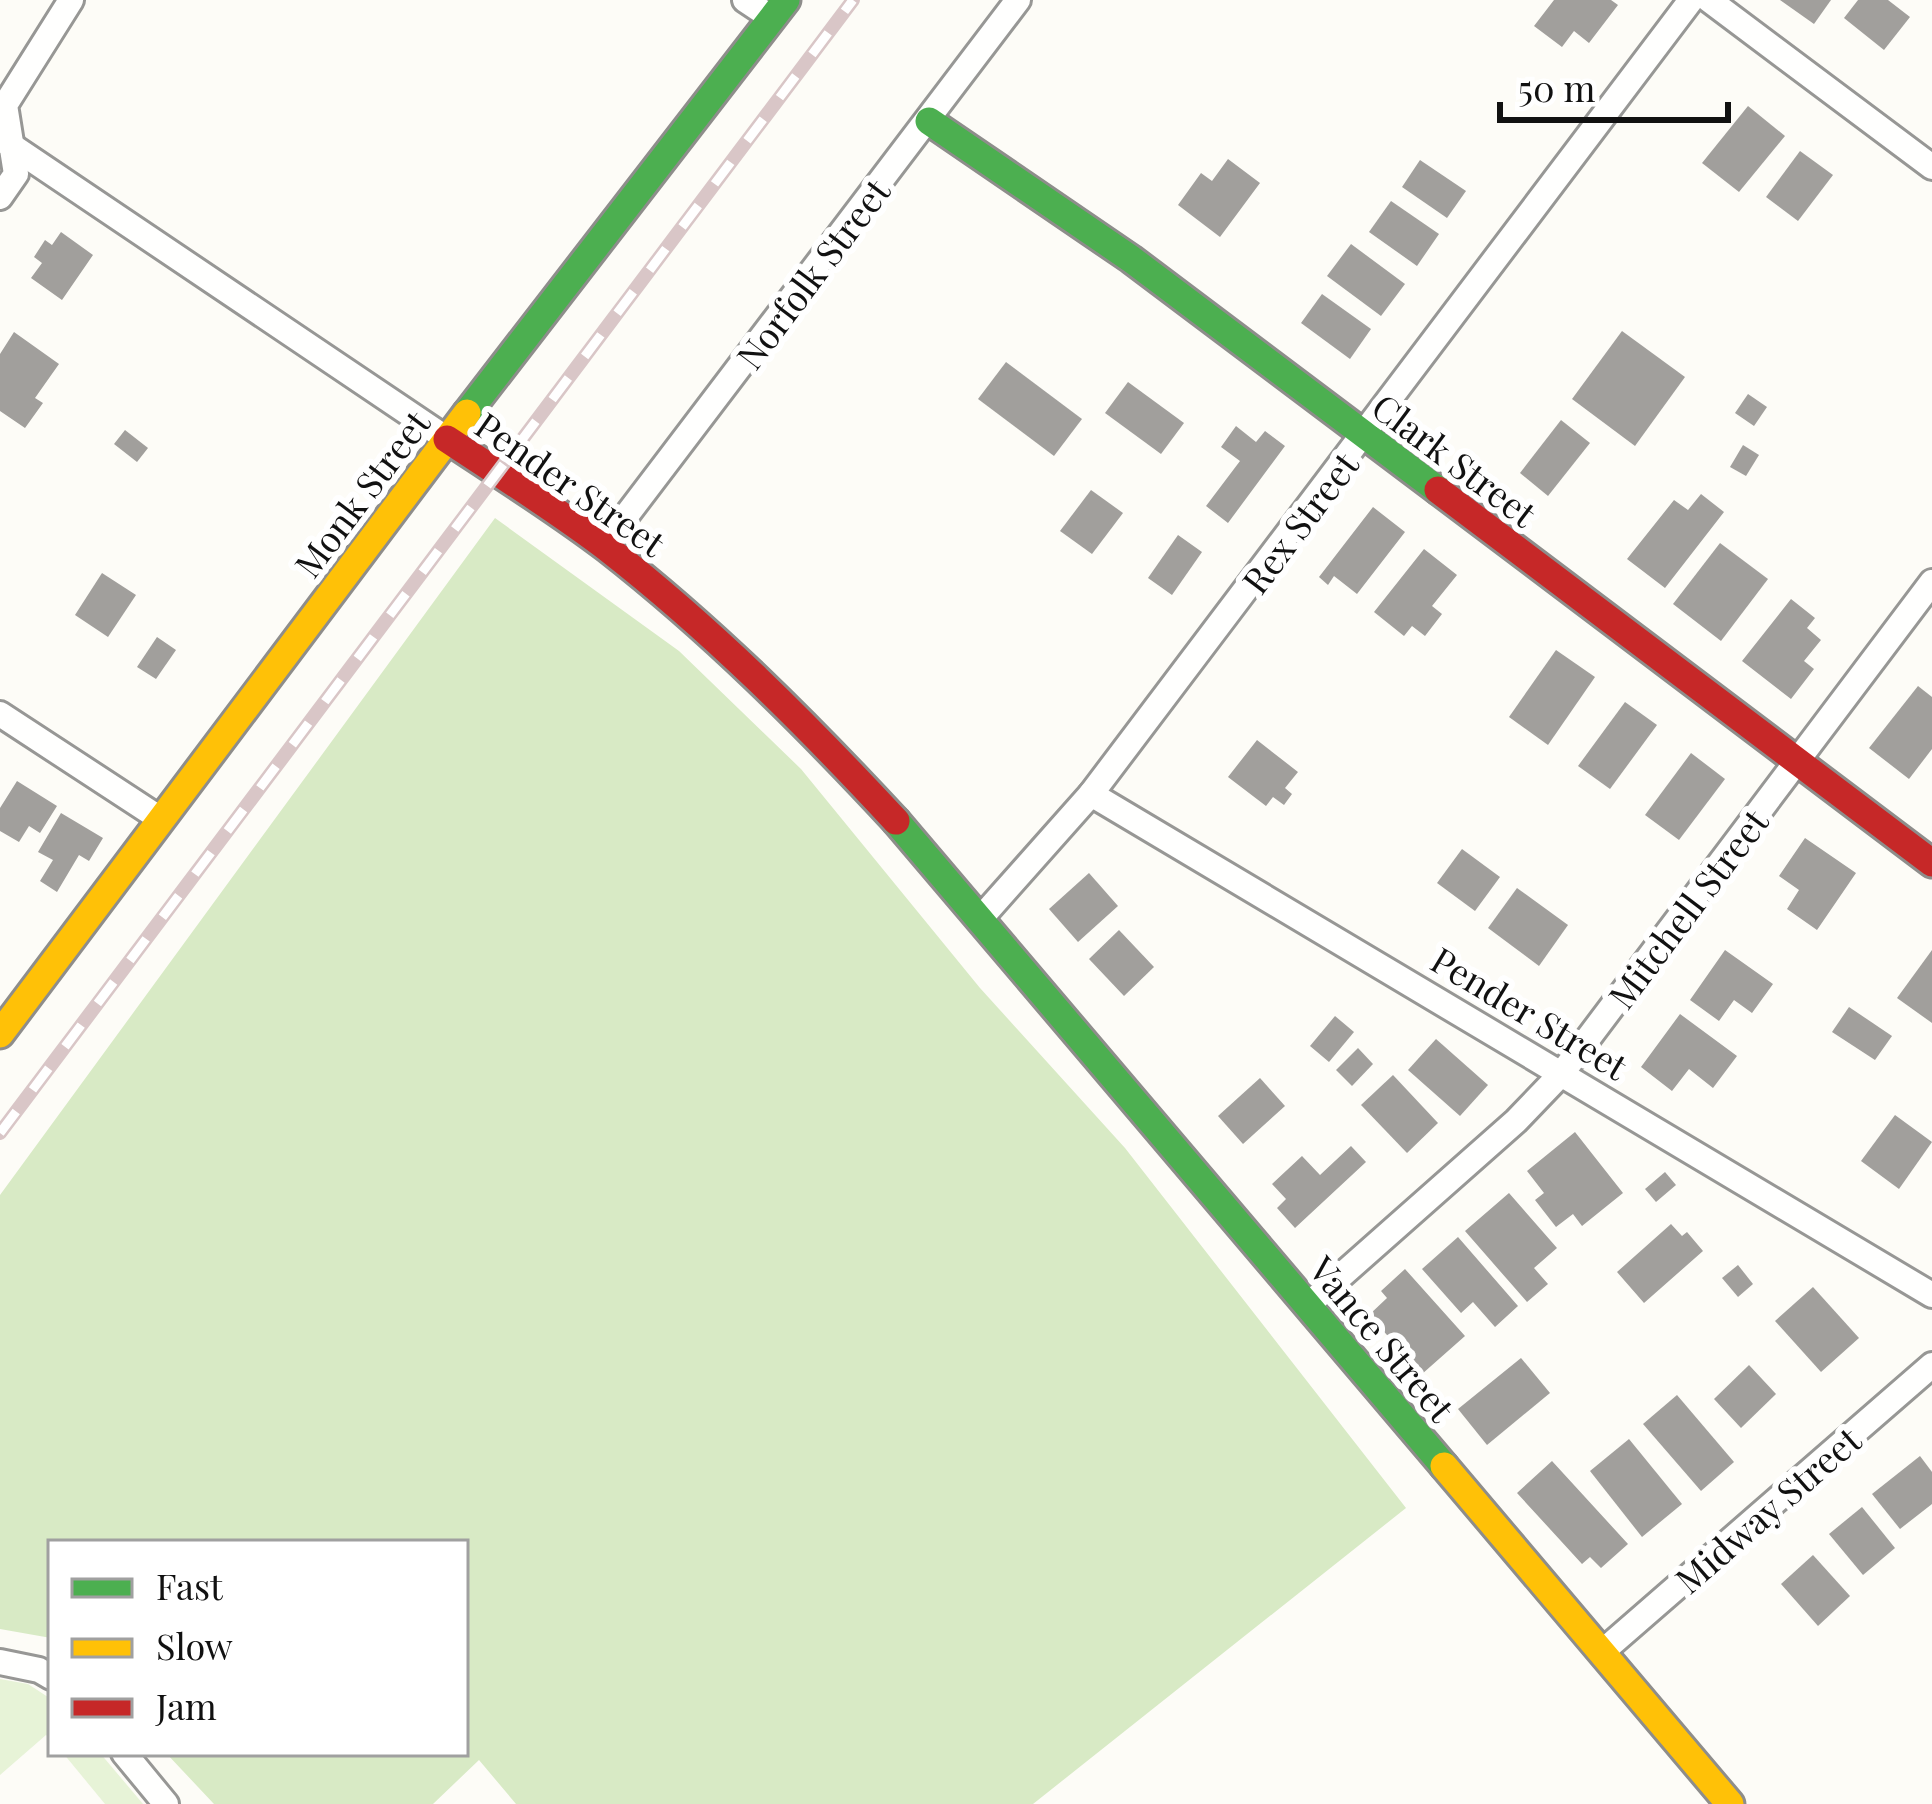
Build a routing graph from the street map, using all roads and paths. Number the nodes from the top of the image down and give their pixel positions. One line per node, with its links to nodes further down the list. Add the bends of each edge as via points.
1 (70, 0): 8 (street, via 5,105)
2 (745, 0): 6 (street)
3 (1018, 0): 7 (street, Norfolk Street)
4 (1691, 0): 11 (street, Rex Street)
5 (1709, 0): 9 (street)
6 (779, 9): 12 (street, Monk Street)
7 (928, 121): 11 (street, Clark Street, via 1051,201); 13 (street, Norfolk Street)
8 (6, 142): 10 (street, via 16,174); 12 (street, Pender Street)
9 (1932, 167)
10 (0, 197)
11 (1365, 435): 16 (street, Clark Street); 17 (street, Rex Street)
12 (447, 439): 13 (street, Pender Street); 18 (street, Monk Street)
13 (604, 545): 20 (street, Pender Street, via 779,696)
14 (1932, 582): 16 (street, Mitchell Street)
15 (0, 714): 18 (street)
16 (1796, 763): 19 (street, Clark Street); 22 (street, Mitchell Street)
17 (1091, 794): 20 (street, Rex Street); 22 (street, Pender Street)
18 (159, 818): 21 (street, Monk Street)
19 (1932, 863)
20 (980, 919): 24 (street, Vance Street)
21 (0, 1034)
22 (1562, 1073): 23 (street, Pender Street); 24 (street, Mitchell Street)
23 (1932, 1295)
24 (1308, 1304): 26 (street, Vance Street)
25 (1932, 1365): 26 (street, Midway Street)
26 (1602, 1652): 31 (street, Vance Street)
27 (0, 1662): 28 (street)
28 (48, 1675)
29 (126, 1756): 30 (street)
30 (166, 1804)
31 (1730, 1804)

